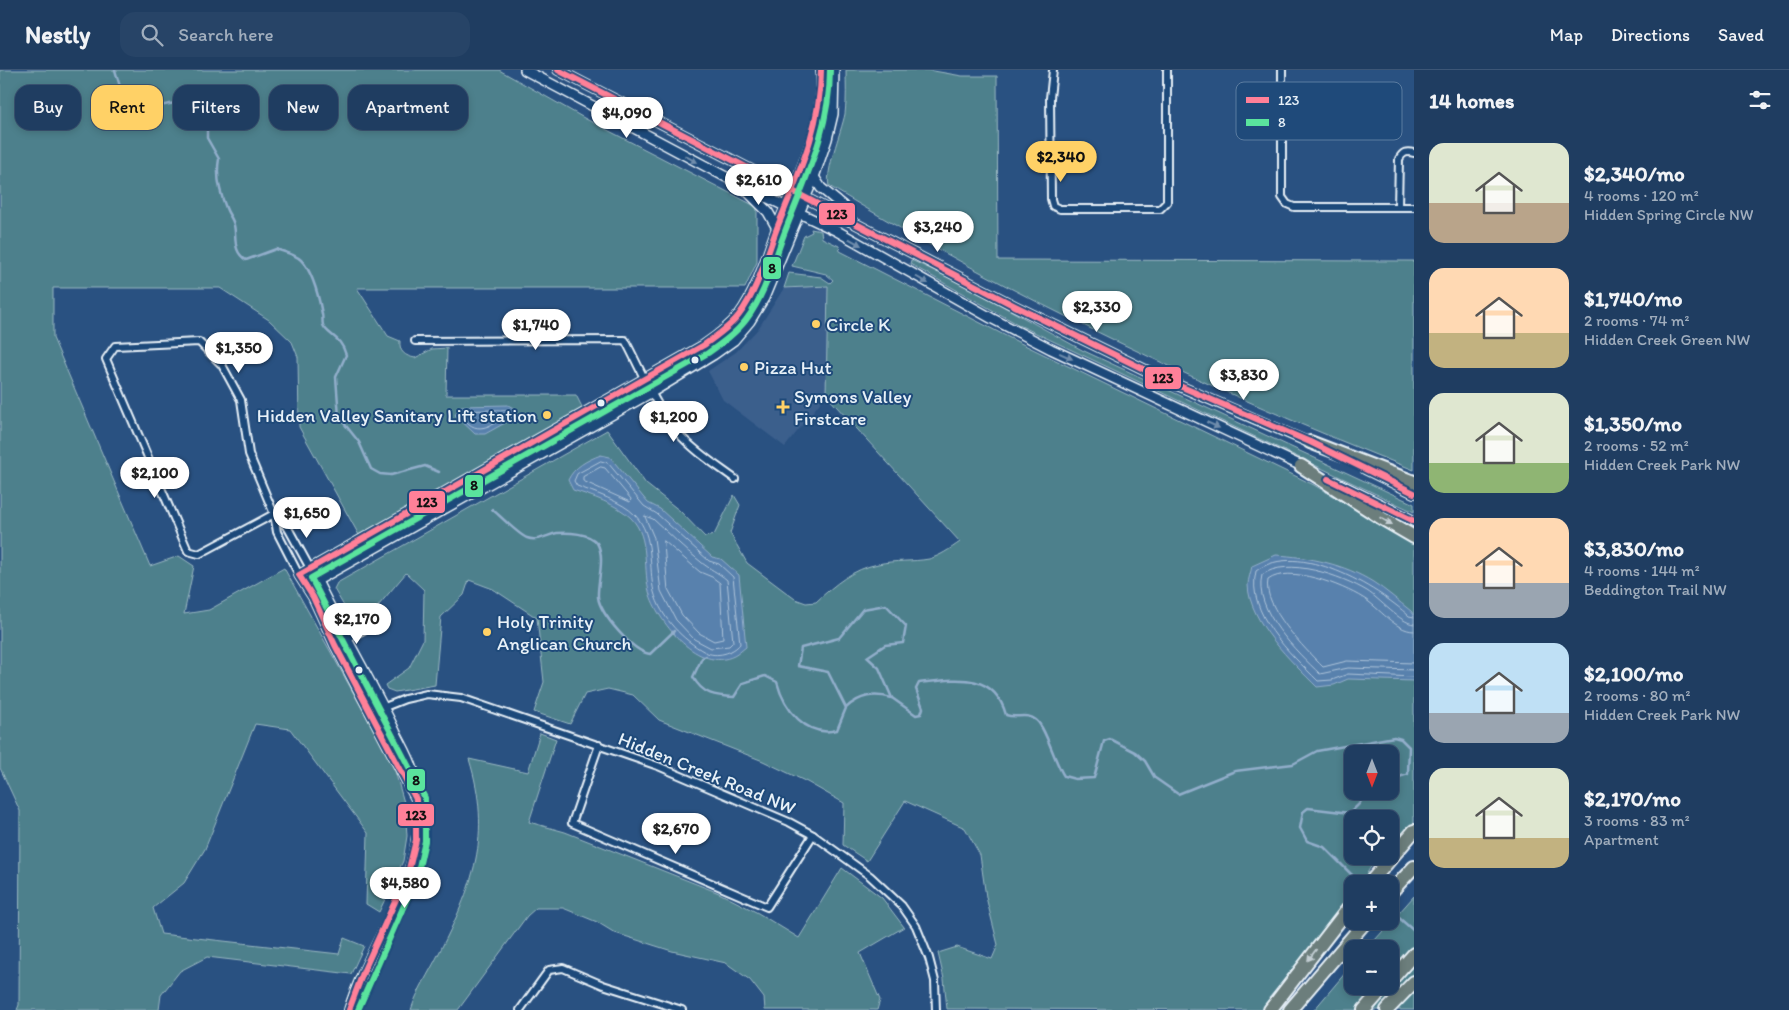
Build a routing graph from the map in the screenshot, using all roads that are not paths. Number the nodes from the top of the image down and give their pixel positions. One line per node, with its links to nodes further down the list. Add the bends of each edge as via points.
1 (524, 70): 10 (street, one-way to 10)
2 (558, 70): 11 (street)
3 (821, 70): 11 (street, via 818,114 806,158)
4 (834, 70): 9 (street, via 832,114)
5 (1053, 70): 6 (street, via 1050,98 1053,206 1060,209 1160,209 1167,202)
6 (1167, 70)
7 (1282, 140): 14 (street, via 1282,197 1287,204 1294,207)
8 (1414, 153): 14 (street, via 1408,151 1399,159)
9 (814, 177): 12 (street); 17 (street, via 821,188 843,206)
10 (741, 185): 13 (street); 18 (street, via 768,212)
11 (792, 191): 12 (street); 13 (street)
12 (805, 198): 16 (street); 17 (street)
13 (786, 206): 16 (street); 18 (street)
14 (1398, 207): 15 (street)
15 (1414, 207)
16 (799, 213): 20 (street, via 764,298); 27 (street, one-way to 27, via 1051,349)
17 (850, 221): 26 (street, via 1168,381)
18 (778, 228): 19 (street, via 756,286 739,314)
19 (724, 330): 20 (street); 22 (street)
20 (734, 340): 23 (street)
21 (415, 341): 22 (street, via 625,340)
22 (646, 379): 23 (street); 24 (street)
23 (652, 392): 25 (street); 28 (street, via 678,433)
24 (558, 428): 25 (street); 34 (street)
25 (566, 440): 36 (street)
26 (1310, 442): 29 (highway); 30 (street)
27 (1301, 466): 32 (street); 33 (highway, one-way to 33)
28 (735, 479)
29 (1414, 482)
30 (1414, 493)
31 (274, 514): 31 (street, via 249,454 241,400 222,365 199,342 115,346 106,358 188,551 199,554); 34 (street, via 288,528); 35 (street, via 276,532)
32 (1414, 521)
33 (1414, 536)
34 (311, 569): 35 (street); 36 (street)
35 (299, 575): 37 (street)
36 (317, 581): 37 (street); 39 (street)
37 (307, 586): 40 (street)
38 (369, 627): 39 (street)
39 (346, 639): 40 (street); 41 (street)
40 (335, 644): 42 (street)
41 (384, 708): 42 (street, Hidden Creek Road NW); 43 (street, Hidden Creek Road NW, via 427,694 446,695); 44 (street, via 413,769)
42 (372, 712): 44 (street)
43 (598, 745): 46 (street, Hidden Creek Road NW, via 763,809); 46 (street, via 572,823 767,906)
44 (416, 799): 56 (street, via 418,827 414,852)
45 (1414, 831): 48 (highway)
46 (813, 835): 59 (street, Hidden Creek Road NW, via 870,876 902,906 916,926 929,958 935,981)
47 (1414, 867): 49 (highway)
48 (1376, 875)
49 (1399, 883)
50 (1344, 914): 60 (highway, one-way to 60)
51 (1358, 930): 61 (highway)
52 (1410, 959): 53 (highway)
53 (1399, 971)
54 (1414, 982): 63 (highway)
55 (1377, 995): 62 (highway)
56 (349, 1010)
57 (520, 1010): 58 (street, via 549,970 563,968 603,985)
58 (682, 1010)
59 (936, 1010)
60 (1270, 1010)
61 (1290, 1010)
62 (1364, 1010)
63 (1388, 1010)

